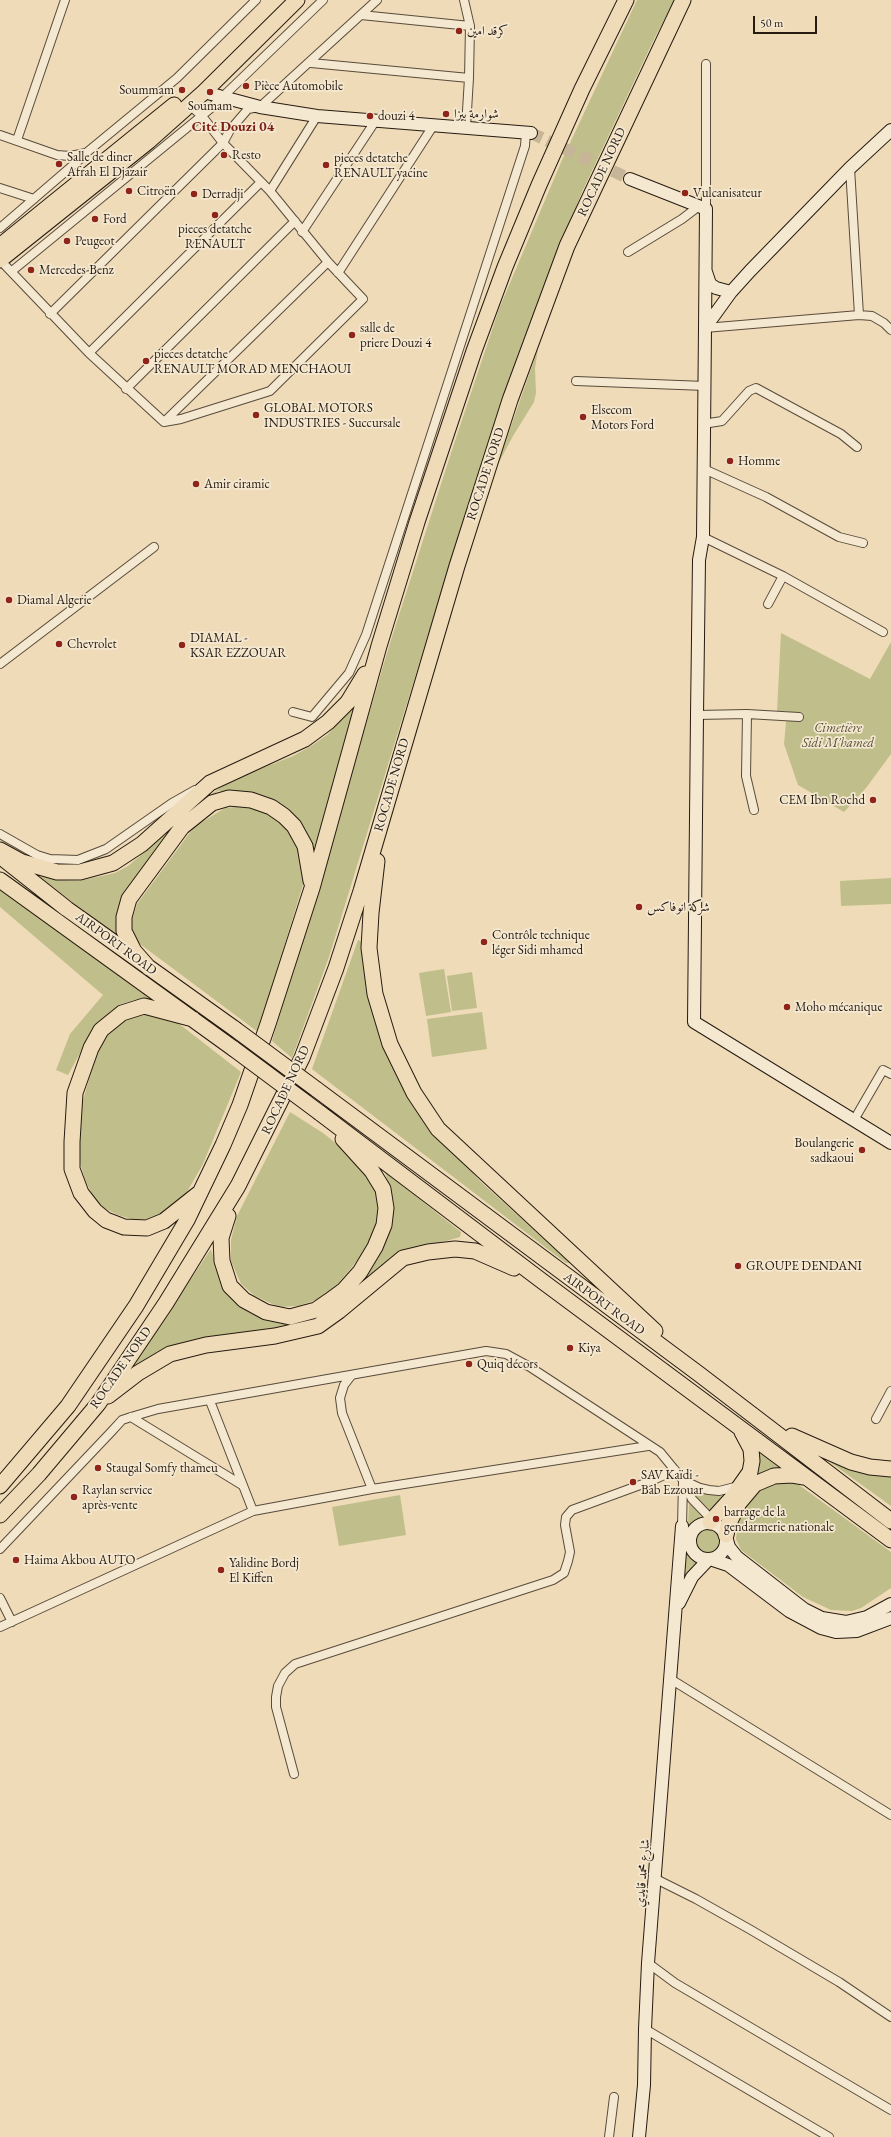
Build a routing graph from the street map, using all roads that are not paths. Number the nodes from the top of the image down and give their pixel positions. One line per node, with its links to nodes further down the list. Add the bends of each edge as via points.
1 (65, 0): 27 (street)
2 (256, 0): 29 (street, via 177,78)
3 (285, 0): 39 (highway, via 219,66 183,97)
4 (298, 0): 15 (highway)
5 (323, 0): 16 (street)
6 (377, 0): 10 (street)
7 (464, 0): 11 (street)
8 (626, 0): 65 (highway, ROCADE NORD, via 582,89 505,267 419,515)
9 (683, 0): 73 (highway, ROCADE NORD, via 567,246 516,385 457,566)
10 (361, 14): 11 (street); 12 (street)
11 (470, 26): 14 (street)
12 (311, 63): 14 (street); 18 (street)
13 (706, 64): 36 (street)
14 (469, 78): 23 (street)
15 (204, 92): 16 (street); 17 (highway)
16 (222, 98): 18 (street); 19 (street)
17 (189, 105): 19 (street); 41 (highway, via 149,141)
18 (260, 107): 20 (street); 28 (street, via 248,109 230,130)
19 (202, 116): 28 (street); 43 (street)
20 (317, 116): 21 (street); 34 (street)
21 (376, 120): 22 (street); 38 (street)
22 (433, 126): 23 (street); 45 (street)
23 (466, 127): 25 (street)
24 (891, 130): 30 (street)
25 (529, 132): 67 (street, via 366,635 349,673 317,712 312,717)
26 (0, 135): 27 (street)
27 (17, 140): 29 (street, via 57,155)
28 (223, 143): 32 (street); 47 (street)
29 (86, 153): 35 (street)
30 (850, 168): 46 (street); 48 (street)
31 (630, 179): 36 (street)
32 (261, 182): 34 (street); 51 (street)
33 (0, 188): 35 (street)
34 (270, 191): 37 (street)
35 (34, 199): 39 (street)
36 (702, 208): 40 (street); 44 (street)
37 (295, 221): 38 (street); 54 (street)
38 (302, 232): 42 (street)
39 (2, 236)
40 (628, 252)
41 (0, 260): 43 (street)
42 (328, 262): 45 (street); 55 (street)
43 (12, 271): 47 (street)
44 (706, 272): 46 (street, via 710,284); 49 (street)
45 (338, 273): 55 (street, via 363,299 270,391)
46 (731, 292): 49 (street)
47 (50, 314): 51 (street)
48 (860, 315): 49 (street); 50 (street, via 872,316)
49 (705, 328): 53 (street)
50 (891, 330)
51 (89, 353): 54 (street)
52 (576, 382): 53 (street)
53 (705, 386): 56 (street)
54 (126, 389): 55 (street)
55 (164, 422)
56 (704, 424): 57 (street, via 722,421 749,391 756,388 841,434); 58 (street)
57 (857, 447)
58 (704, 469): 59 (street); 60 (street, via 766,497 839,537)
59 (703, 537): 62 (street); 69 (street, via 699,560)
60 (863, 543)
61 (154, 547): 66 (street)
62 (783, 576): 63 (street); 64 (street)
63 (768, 604)
64 (883, 632)
65 (379, 646): 71 (highway, via 362,681 348,702 328,722 305,739); 78 (highway, ROCADE NORD)
66 (0, 664)
67 (293, 712)
68 (747, 714): 69 (street); 70 (street); 72 (street, via 746,776)
69 (697, 715): 83 (street, via 694,1022)
70 (799, 717)
71 (210, 783): 74 (street, via 172,803 106,849 82,858 50,859 26,850); 75 (highway, via 142,844 126,856 102,867 80,872 57,872 22,862)
72 (754, 810)
73 (382, 818): 85 (highway, ROCADE NORD, via 336,968 302,1058); 88 (highway, via 369,948 375,994 390,1044 414,1093 438,1129)
74 (0, 834)
75 (0, 850)
76 (0, 856): 79 (highway, AIRPORT ROAD, via 67,909)
77 (0, 880): 80 (highway, AIRPORT ROAD)
78 (312, 888): 79 (highway, via 305,846 294,826 284,816 271,807 251,800 229,798 212,803 182,827 129,899 124,918 124,931 134,951); 86 (highway, ROCADE NORD, via 240,1105)
79 (149, 968): 88 (highway, AIRPORT ROAD, bridge)
80 (193, 1019): 82 (highway, AIRPORT ROAD, bridge); 86 (highway, via 144,1006 122,1013 101,1030 91,1048 76,1093 72,1169 81,1193 95,1211 106,1220 124,1227 147,1228 164,1221)
81 (891, 1074): 83 (street, via 883,1070)
82 (320, 1113): 85 (highway, via 372,1171 383,1189 386,1208 384,1225 375,1247 360,1272 344,1290 316,1310 290,1317 266,1312 244,1300 230,1286 222,1261 221,1238); 87 (highway, AIRPORT ROAD)
83 (854, 1120): 84 (street)
84 (891, 1143)
85 (238, 1186): 92 (highway, ROCADE NORD, via 166,1303)
86 (203, 1190): 104 (highway, ROCADE NORD, via 163,1264 68,1406)
87 (542, 1281): 92 (highway, via 475,1251 455,1249 403,1258 318,1326 275,1336 206,1345 170,1354 138,1373); 96 (highway, AIRPORT ROAD)
88 (699, 1374): 94 (highway, AIRPORT ROAD)
89 (351, 1376): 91 (street); 97 (street, via 497,1351 530,1367); 105 (street, via 344,1385 340,1398 342,1413)
90 (891, 1391): 95 (street)
91 (210, 1401): 93 (street, via 158,1409); 102 (street)
92 (98, 1404): 107 (highway, ROCADE NORD, via 39,1474)
93 (131, 1417): 102 (street); 113 (street, via 122,1420 112,1430)
94 (759, 1419): 98 (highway, via 836,1457 870,1467); 108 (highway, AIRPORT ROAD)
95 (876, 1419)
96 (740, 1429): 100 (highway, AIRPORT ROAD); 103 (highway, via 751,1449 752,1461 750,1472)
97 (648, 1446): 99 (street, via 660,1452); 105 (street)
98 (891, 1469)
99 (675, 1470): 101 (street); 122 (street, via 572,1510 566,1517 565,1525 570,1552 568,1561 564,1572 553,1580 295,1664 285,1673 276,1697 276,1707)
100 (806, 1477): 111 (highway, via 792,1474 774,1476 755,1484 732,1516); 112 (highway, AIRPORT ROAD)
101 (683, 1480): 103 (street, via 700,1488 719,1491); 109 (street, via 692,1499); 110 (street)
102 (242, 1485): 106 (street)
103 (742, 1485): 109 (highway)
104 (0, 1486)
105 (372, 1489): 106 (street)
106 (253, 1511): 119 (street)
107 (0, 1515)
108 (891, 1521)
109 (713, 1522): 110 (street, via 700,1524); 111 (street)
110 (688, 1536): 114 (street, via 698,1556); 117 (street, شارع محمد قايدي, via 679,1560)
111 (726, 1538): 114 (street, via 726,1546 720,1555); 116 (street, via 737,1557 804,1609 822,1618 846,1622 868,1617)
112 (891, 1540)
113 (0, 1549)
114 (710, 1559): 117 (street, via 692,1577); 118 (street, via 728,1565 789,1611 821,1628 836,1632 857,1631)
115 (0, 1598): 119 (street)
116 (891, 1604)
117 (676, 1611): 121 (street, شارع محمد قايدي)
118 (891, 1618)
119 (12, 1622): 120 (street)
120 (0, 1627)
121 (672, 1680): 123 (street); 124 (street, شارع محمد قايدي)
122 (294, 1774)
123 (891, 1815)
124 (656, 1879): 125 (street, شارع محمد قايدي); 126 (street, via 696,1899 839,1982)
125 (648, 1963): 127 (street, شارع محمد قايدي); 129 (street, via 675,1983)
126 (891, 2017)
127 (645, 2029): 131 (street, شارع محمد قايدي, via 644,2084); 132 (street)
128 (614, 2096): 130 (street)
129 (891, 2110)
130 (609, 2137)
131 (639, 2137)
132 (829, 2137)

